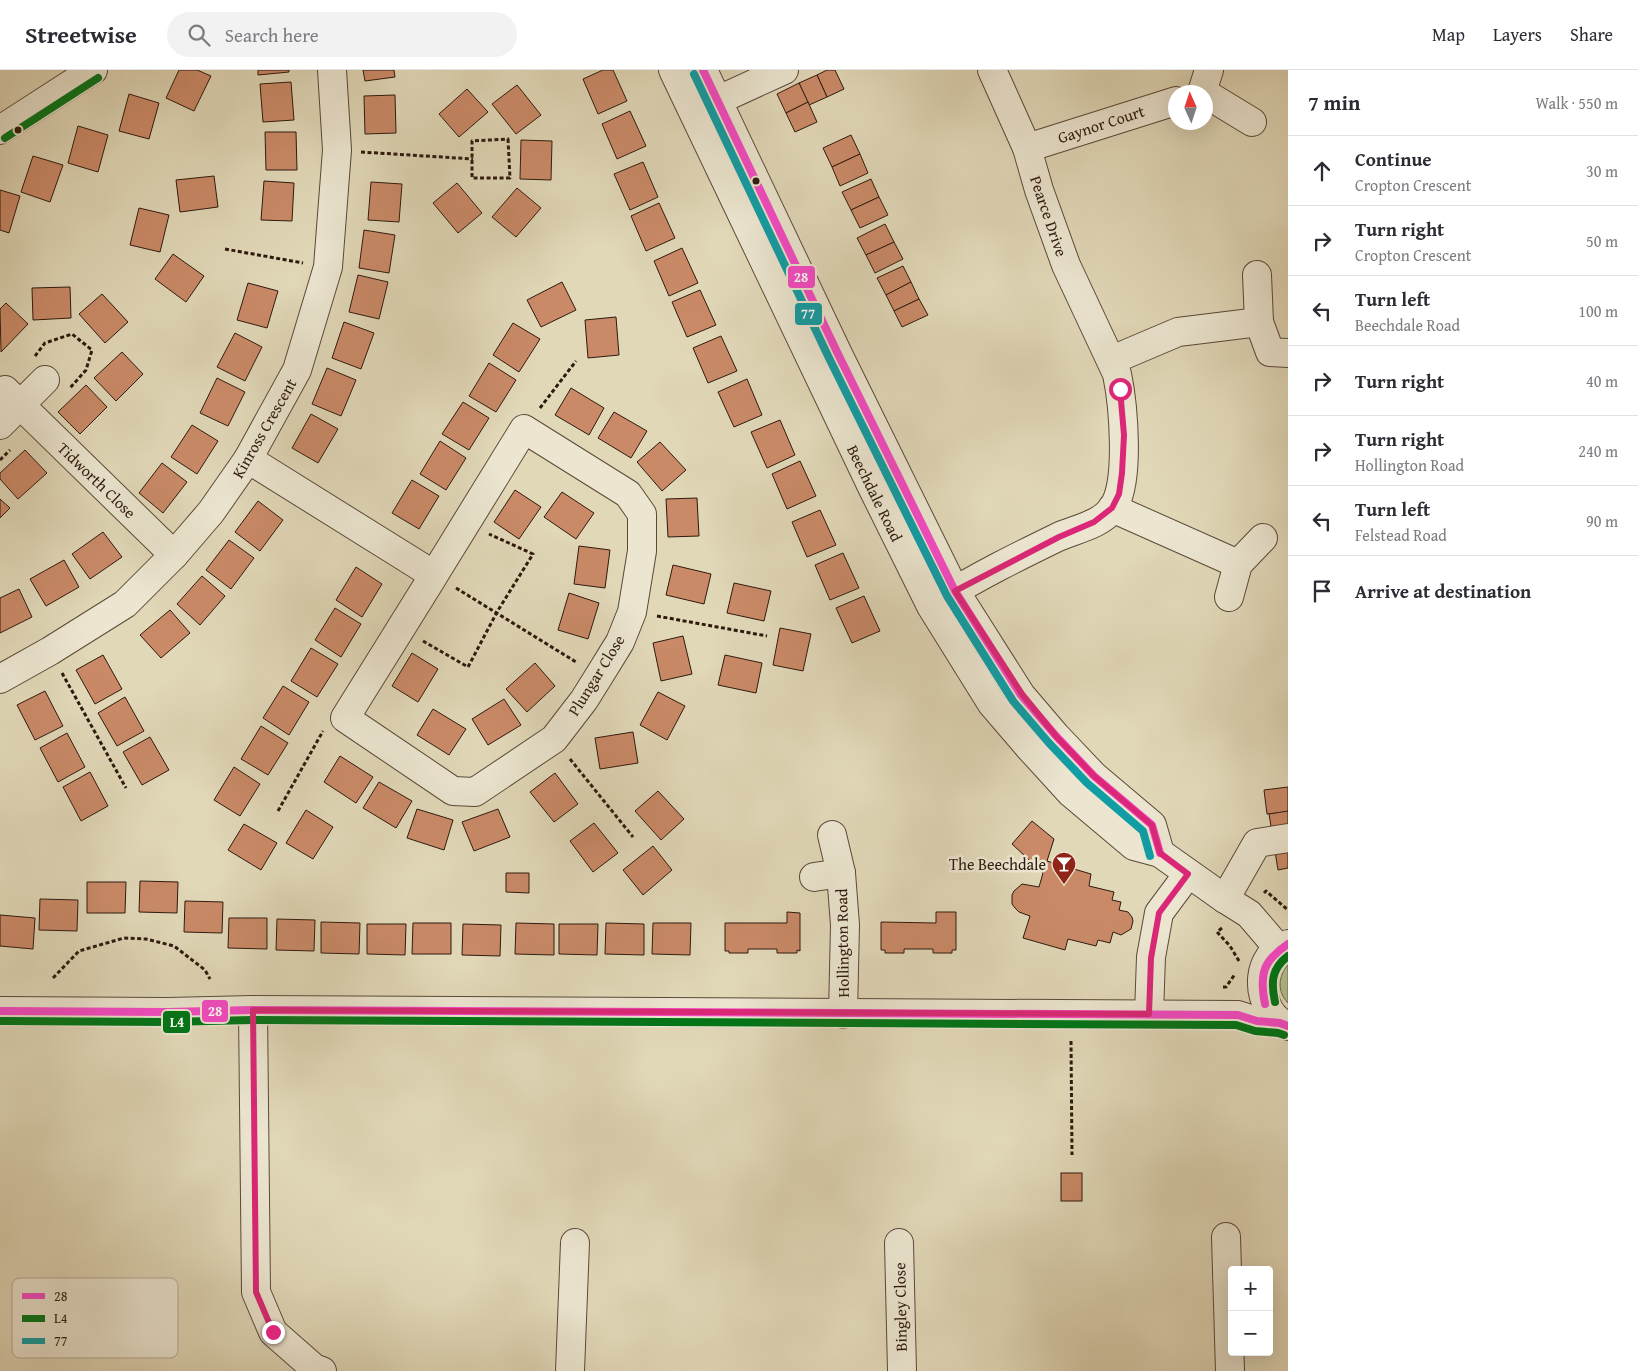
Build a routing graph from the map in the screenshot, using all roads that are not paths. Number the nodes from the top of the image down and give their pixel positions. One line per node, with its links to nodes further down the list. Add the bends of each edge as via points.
1 (93, 70): 14 (street)
2 (332, 70): 23 (street, Kinross Crescent, via 336,150 328,268 297,370)
3 (673, 70): 12 (street, Beechdale Road)
4 (703, 70): 10 (street, Beechdale Road)
5 (992, 70): 15 (street, Pearce Drive)
6 (1209, 70): 8 (street)
7 (781, 71): 10 (street)
8 (1205, 85)
9 (1213, 99): 13 (street)
10 (717, 100): 12 (street); 29 (street, Beechdale Road)
11 (1168, 104): 15 (street, Gaynor Court)
12 (693, 112): 31 (street, Beechdale Road)
13 (1252, 122)
14 (0, 130)
15 (1027, 148): 19 (street, Pearce Drive, via 1066,265)
16 (1257, 275): 17 (street)
17 (1259, 322): 18 (street); 19 (street, via 1178,332)
18 (1279, 353)
19 (1112, 360): 24 (street, Pearce Drive, via 1120,389 1124,435 1119,494)
20 (45, 380): 21 (street)
21 (13, 398): 22 (street); 26 (street, Tidworth Close)
22 (0, 425)
23 (248, 459): 26 (street, Kinross Crescent, via 211,512); 28 (street)
24 (1112, 508): 27 (street); 29 (street, via 1094,522)
25 (1263, 538): 27 (street)
26 (174, 555): 32 (street, Kinross Crescent, via 125,604)
27 (1238, 564): 30 (street)
28 (434, 576): 28 (street, Plungar Close, via 524,429 628,494 642,514 642,551 632,612 620,642 584,700 554,739 474,792 453,790 346,718)
29 (955, 591): 31 (street); 35 (street, Beechdale Road, via 1022,694 1056,736 1094,776 1152,825)
30 (1228, 597)
31 (931, 606): 35 (street, Beechdale Road, via 992,704 1071,793 1134,846)
32 (0, 679)
33 (832, 835): 36 (street, Hollington Road)
34 (1288, 838): 39 (street, via 1256,843)
35 (1160, 853): 37 (street, Beechdale Road)
36 (840, 873): 38 (street, Hollington Road); 43 (street, Hollington Road, via 844,925)
37 (1188, 874): 39 (street, Beechdale Road); 44 (street, via 1159,913 1151,958)
38 (814, 877)
39 (1224, 899): 40 (street, Beechdale Road, via 1249,914)
40 (1284, 947): 45 (street, via 1269,957 1262,980)
41 (253, 1010): 42 (street, Hollington Road); 43 (street, Hollington Road); 49 (street, via 256,1292 273,1332 314,1368)
42 (0, 1011)
43 (843, 1014): 44 (street, Hollington Road)
44 (1149, 1014): 45 (street, Hollington Road, via 1238,1015 1257,1021)
45 (1278, 1017)
46 (1226, 1237): 52 (street)
47 (575, 1242): 50 (street)
48 (899, 1243): 51 (street, Bingley Close)
49 (322, 1371)
50 (570, 1371)
51 (902, 1371)
52 (1230, 1371)

